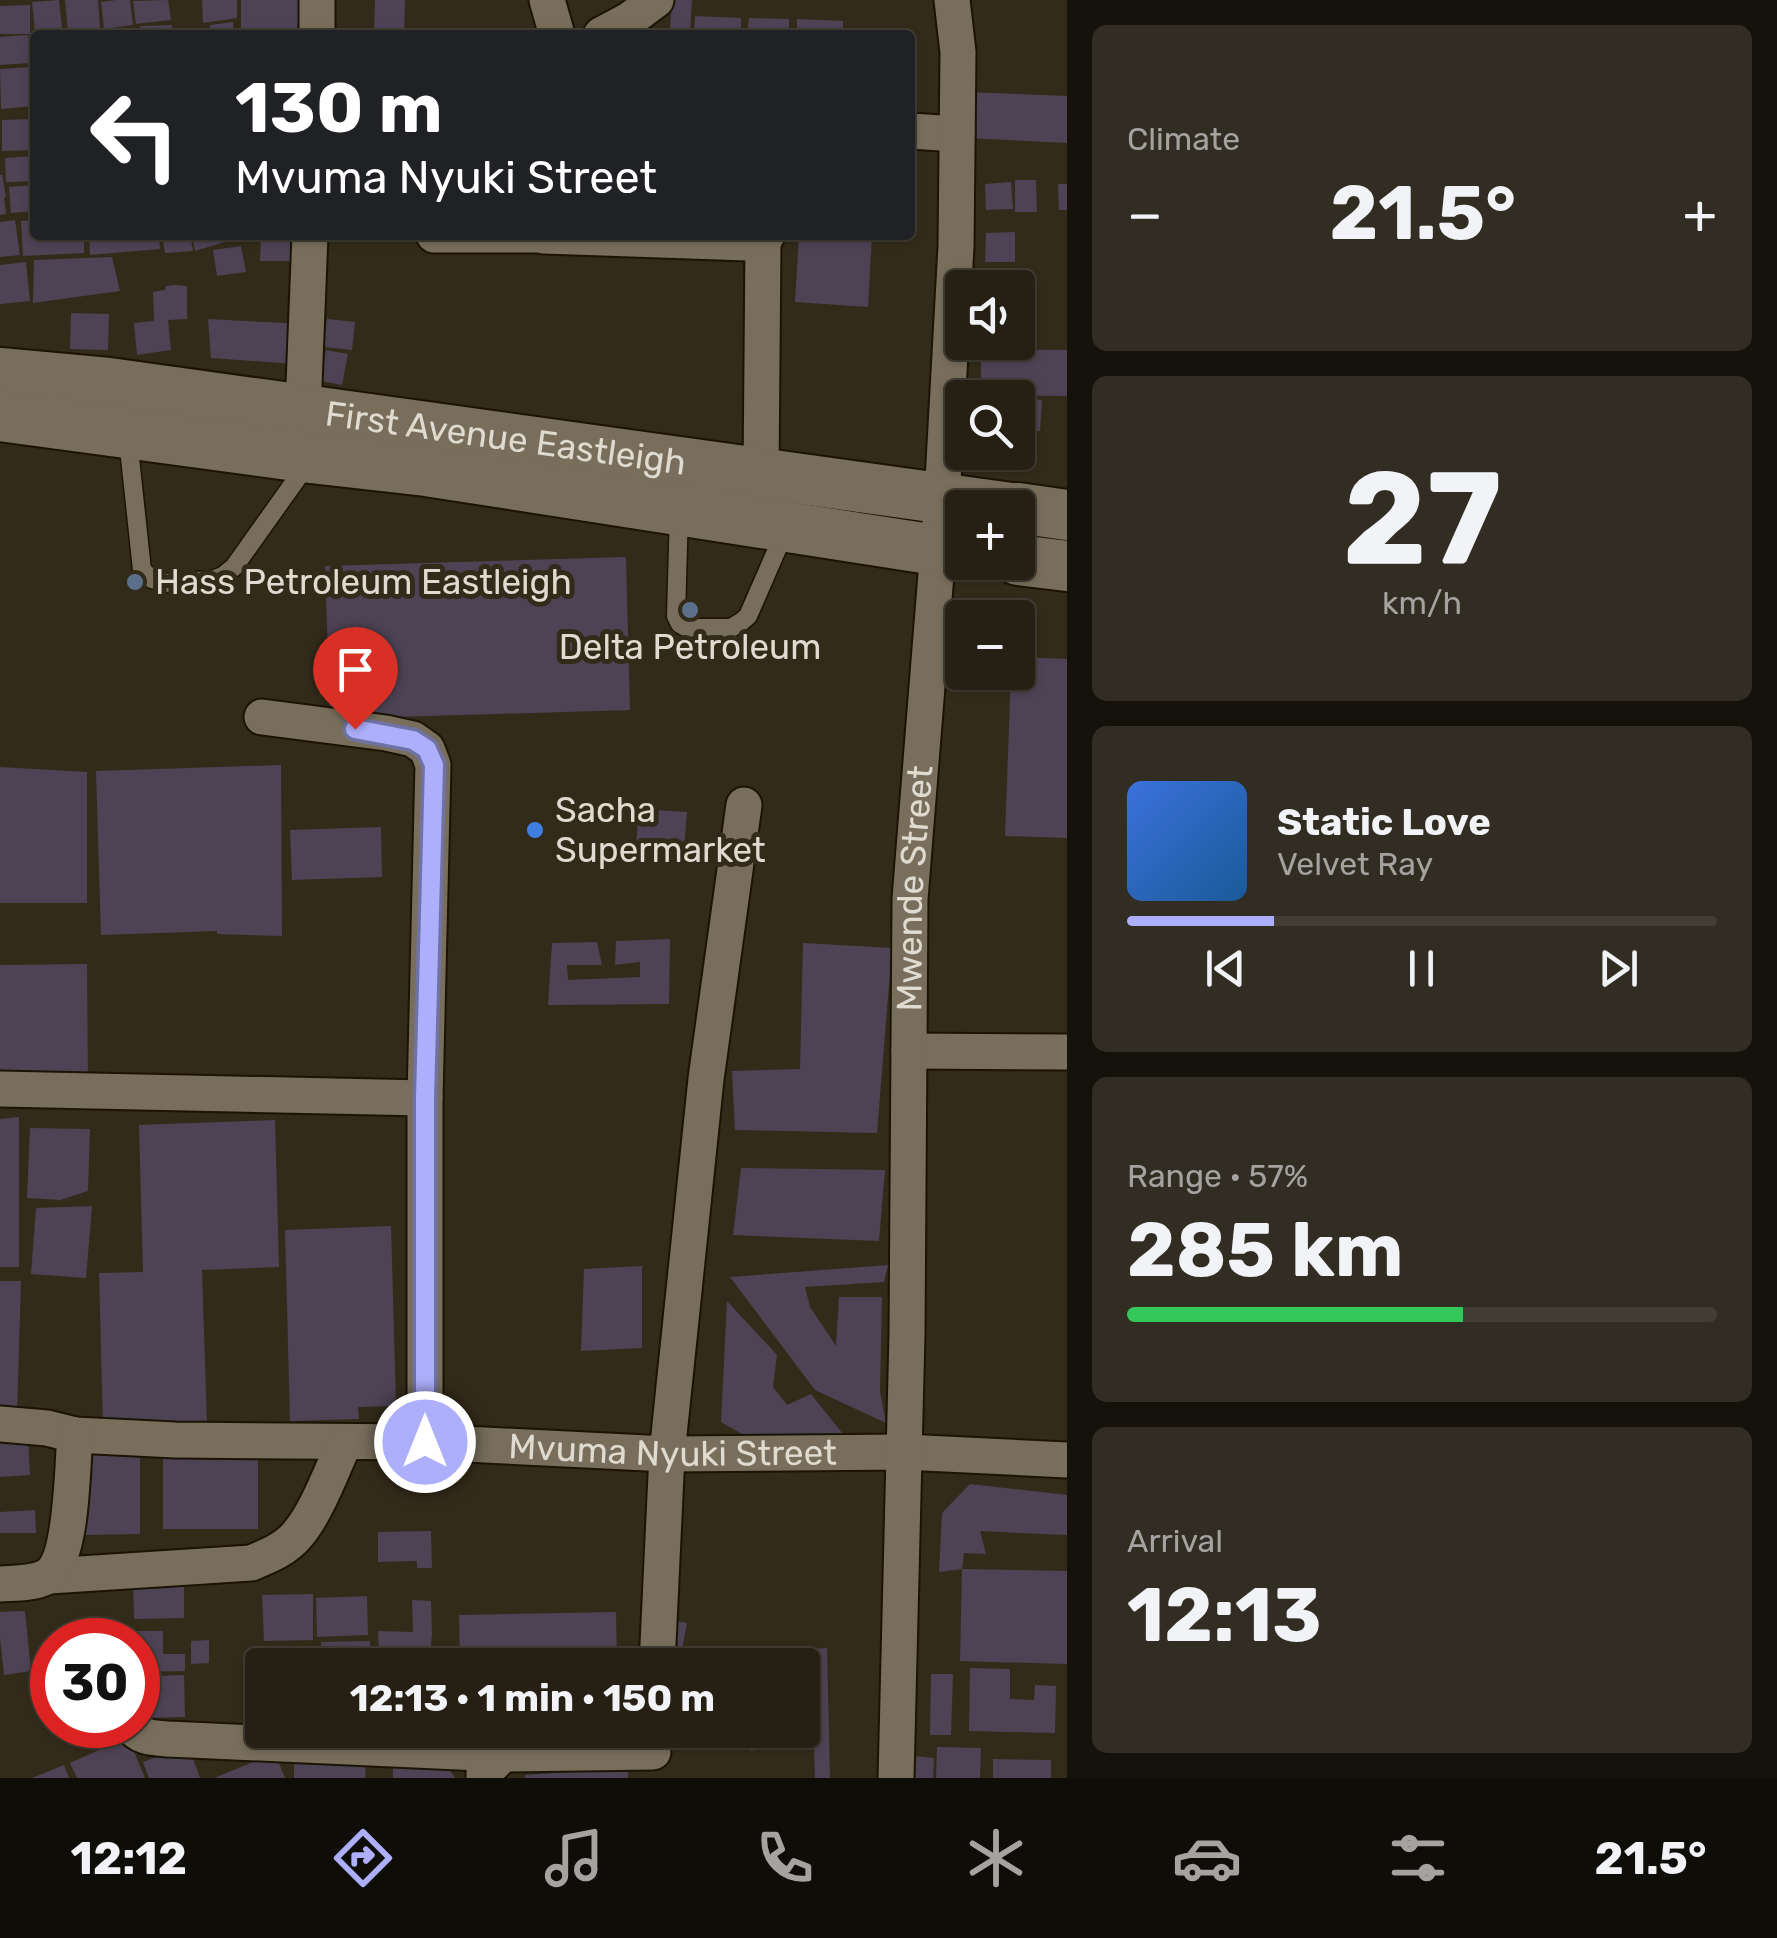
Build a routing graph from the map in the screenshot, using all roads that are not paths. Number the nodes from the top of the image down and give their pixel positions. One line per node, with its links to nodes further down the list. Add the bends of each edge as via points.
1 (317, 0): 5 (street)
2 (547, 0): 6 (street)
3 (656, 0): 7 (street)
4 (952, 0): 9 (street, Mwende Street)
5 (317, 30)
6 (556, 30)
7 (611, 30)
8 (915, 131): 9 (street)
9 (957, 134): 20 (street, Mwende Street)
10 (310, 240): 15 (street)
11 (672, 240): 12 (street)
12 (758, 240)
13 (765, 240): 19 (street)
14 (0, 373): 15 (main road, First Avenue Eastleigh)
15 (303, 410): 19 (main road, First Avenue Eastleigh)
16 (0, 416): 17 (main road, First Avenue Eastleigh)
17 (128, 433): 18 (main road, First Avenue Eastleigh); 18 (lane, via 142,570 166,583 224,576)
18 (311, 458): 22 (main road, First Avenue Eastleigh)
19 (762, 474): 20 (main road, First Avenue Eastleigh)
20 (942, 499): 21 (main road, First Avenue Eastleigh); 25 (street, Mwende Street)
21 (945, 499)
22 (680, 509): 26 (main road, First Avenue Eastleigh); 26 (lane, via 676,616 688,628 731,628 748,616)
23 (1035, 510): 24 (main road, First Avenue Eastleigh)
24 (1067, 514)
25 (945, 519)
26 (787, 526): 27 (main road, First Avenue Eastleigh)
27 (945, 552)
28 (1035, 562): 29 (main road)
29 (1067, 566)
30 (947, 580): 33 (street, Mwende Street, via 910,899)
31 (262, 717): 36 (street, via 413,740 434,765)
32 (744, 805): 42 (street, via 706,1079)
33 (909, 1050): 34 (street); 41 (street, Mwende Street)
34 (1067, 1052)
35 (0, 1089): 36 (street)
36 (425, 1098): 40 (street)
37 (0, 1424): 38 (street, Mvuma Nyuki Street)
38 (74, 1435): 39 (street, Mvuma Nyuki Street); 44 (street, via 64,1550)
39 (345, 1442): 40 (street, Mvuma Nyuki Street); 44 (street, via 306,1522 278,1551 251,1563)
40 (425, 1442): 42 (street, Mvuma Nyuki Street)
41 (904, 1452): 42 (street, Mvuma Nyuki Street); 43 (street, Mvuma Nyuki Street); 50 (street, Mwende Street)
42 (667, 1454): 46 (street)
43 (1067, 1460)
44 (48, 1576): 45 (street)
45 (0, 1584)
46 (658, 1648)
47 (160, 1739): 49 (street)
48 (653, 1753): 49 (street)
49 (493, 1766)
50 (896, 1778)

